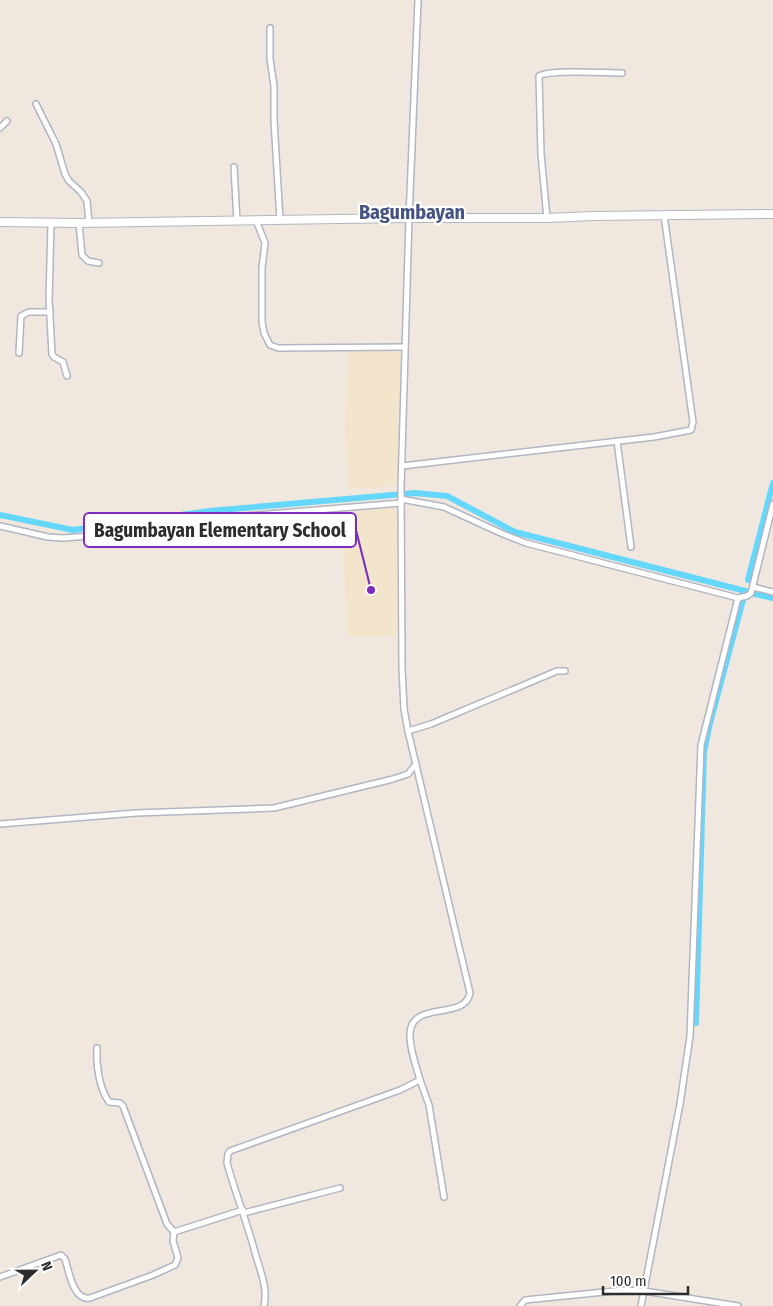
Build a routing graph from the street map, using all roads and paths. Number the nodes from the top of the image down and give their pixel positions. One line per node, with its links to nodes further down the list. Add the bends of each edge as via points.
1 (418, 0): 10 (street)
2 (270, 28): 14 (street)
3 (622, 73): 11 (street, via 544,73 539,76)
4 (36, 104): 18 (street, via 56,144 65,174 87,201)
5 (7, 121): 6 (street)
6 (0, 128)
7 (234, 167): 12 (street)
8 (773, 214): 9 (main road)
9 (664, 215): 11 (main road); 24 (street, via 693,427 687,432)
10 (408, 218): 11 (main road); 14 (main road); 21 (street)
11 (547, 218)
12 (238, 220): 13 (main road); 18 (main road)
13 (256, 220): 14 (main road); 21 (street, via 265,243 262,322 270,345 278,348)
14 (280, 220)
15 (0, 222): 16 (main road)
16 (51, 223): 17 (main road); 20 (street)
17 (79, 223): 18 (main road); 19 (street, via 82,255 88,261)
18 (89, 223)
19 (98, 263)
20 (50, 312): 22 (street, via 29,312 21,316); 23 (street, via 52,354 63,362)
21 (405, 348): 25 (street)
22 (18, 353)
23 (67, 376)
24 (617, 441): 25 (street); 29 (street)
25 (402, 466): 26 (street)
26 (401, 500): 28 (street, via 63,538); 32 (street, via 444,507 526,543); 34 (street, via 402,668)
27 (773, 504): 30 (street)
28 (0, 526)
29 (630, 548)
30 (753, 587): 31 (street); 32 (street, via 750,595)
31 (773, 592)
32 (738, 598): 46 (street, via 701,745 690,1036)
33 (565, 671): 34 (street, via 557,671)
34 (408, 731): 35 (street)
35 (416, 764): 36 (street); 37 (street)
36 (408, 774): 37 (street); 38 (street, via 274,808 136,813)
37 (419, 776): 40 (street, via 470,994 461,1006 424,1014 412,1024 410,1042)
38 (0, 824)
39 (97, 1048): 44 (street, via 97,1066 105,1096 109,1102 123,1106 167,1224)
40 (420, 1080): 42 (street, via 429,1105); 43 (street, via 232,1149 227,1163)
41 (340, 1188): 43 (street)
42 (444, 1197)
43 (243, 1212): 44 (street); 47 (street, via 264,1284)
44 (174, 1232): 45 (street, via 178,1258 175,1265 90,1298 85,1299 76,1292 61,1255)
45 (0, 1277)
46 (644, 1291): 48 (street, via 604,1291 525,1300); 49 (street); 50 (street)
47 (264, 1306)
48 (520, 1306)
49 (641, 1306)
50 (738, 1306)

